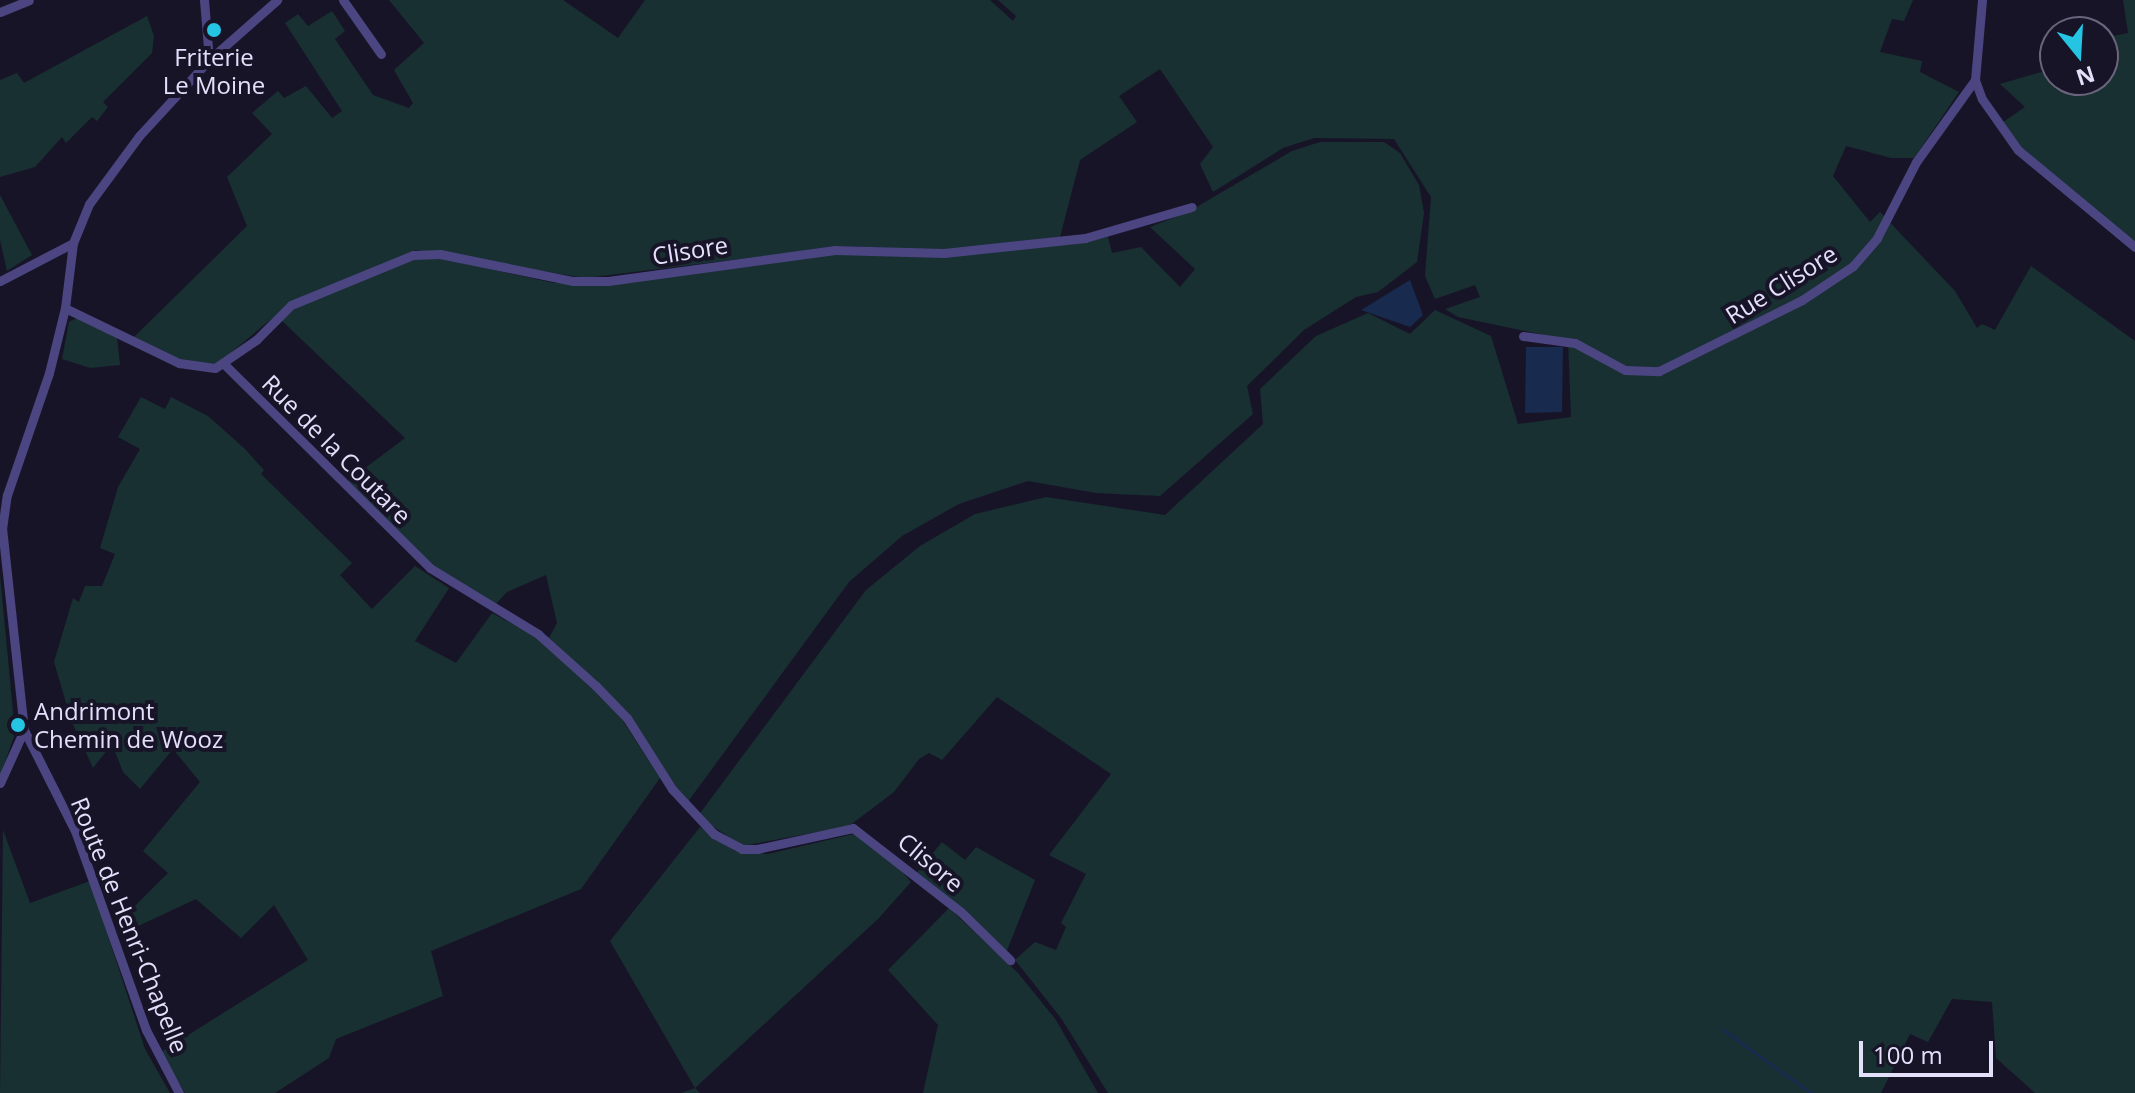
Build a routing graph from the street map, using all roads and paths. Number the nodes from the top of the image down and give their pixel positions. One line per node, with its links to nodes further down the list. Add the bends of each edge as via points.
1 (29, 0): 6 (street)
2 (204, 0): 8 (street)
3 (277, 0): 8 (street, Route de Henri-Chapelle)
4 (343, 0): 7 (street)
5 (1982, 0): 9 (street)
6 (0, 12)
7 (381, 54)
8 (209, 60): 11 (street, Route de Henri-Chapelle, via 139,136 89,204)
9 (1975, 80): 12 (street, via 2018,150); 15 (street, Rue Clisore, via 1916,162 1877,238 1853,266 1802,300 1659,371 1625,370 1575,343)
10 (1192, 207): 16 (street, Clisore, via 1085,238 944,253 835,250 608,281 573,281 440,254 413,255 291,305)
11 (73, 243): 13 (street); 14 (street, Route de Henri-Chapelle)
12 (2135, 247)
13 (0, 281)
14 (65, 308): 16 (street, via 179,363); 18 (street, Route de Henri-Chapelle, via 2,529)
15 (1523, 336)
16 (226, 366): 17 (street, Rue de la Coutare, via 430,568 538,634)
17 (564, 657): 20 (street, Clisore, via 627,718 672,789 714,834 742,849 757,849 853,828 961,912)
18 (24, 730): 19 (street); 21 (street, Route de Henri-Chapelle, via 75,831 146,1030)
19 (0, 783)
20 (1010, 960)
21 (179, 1093)

